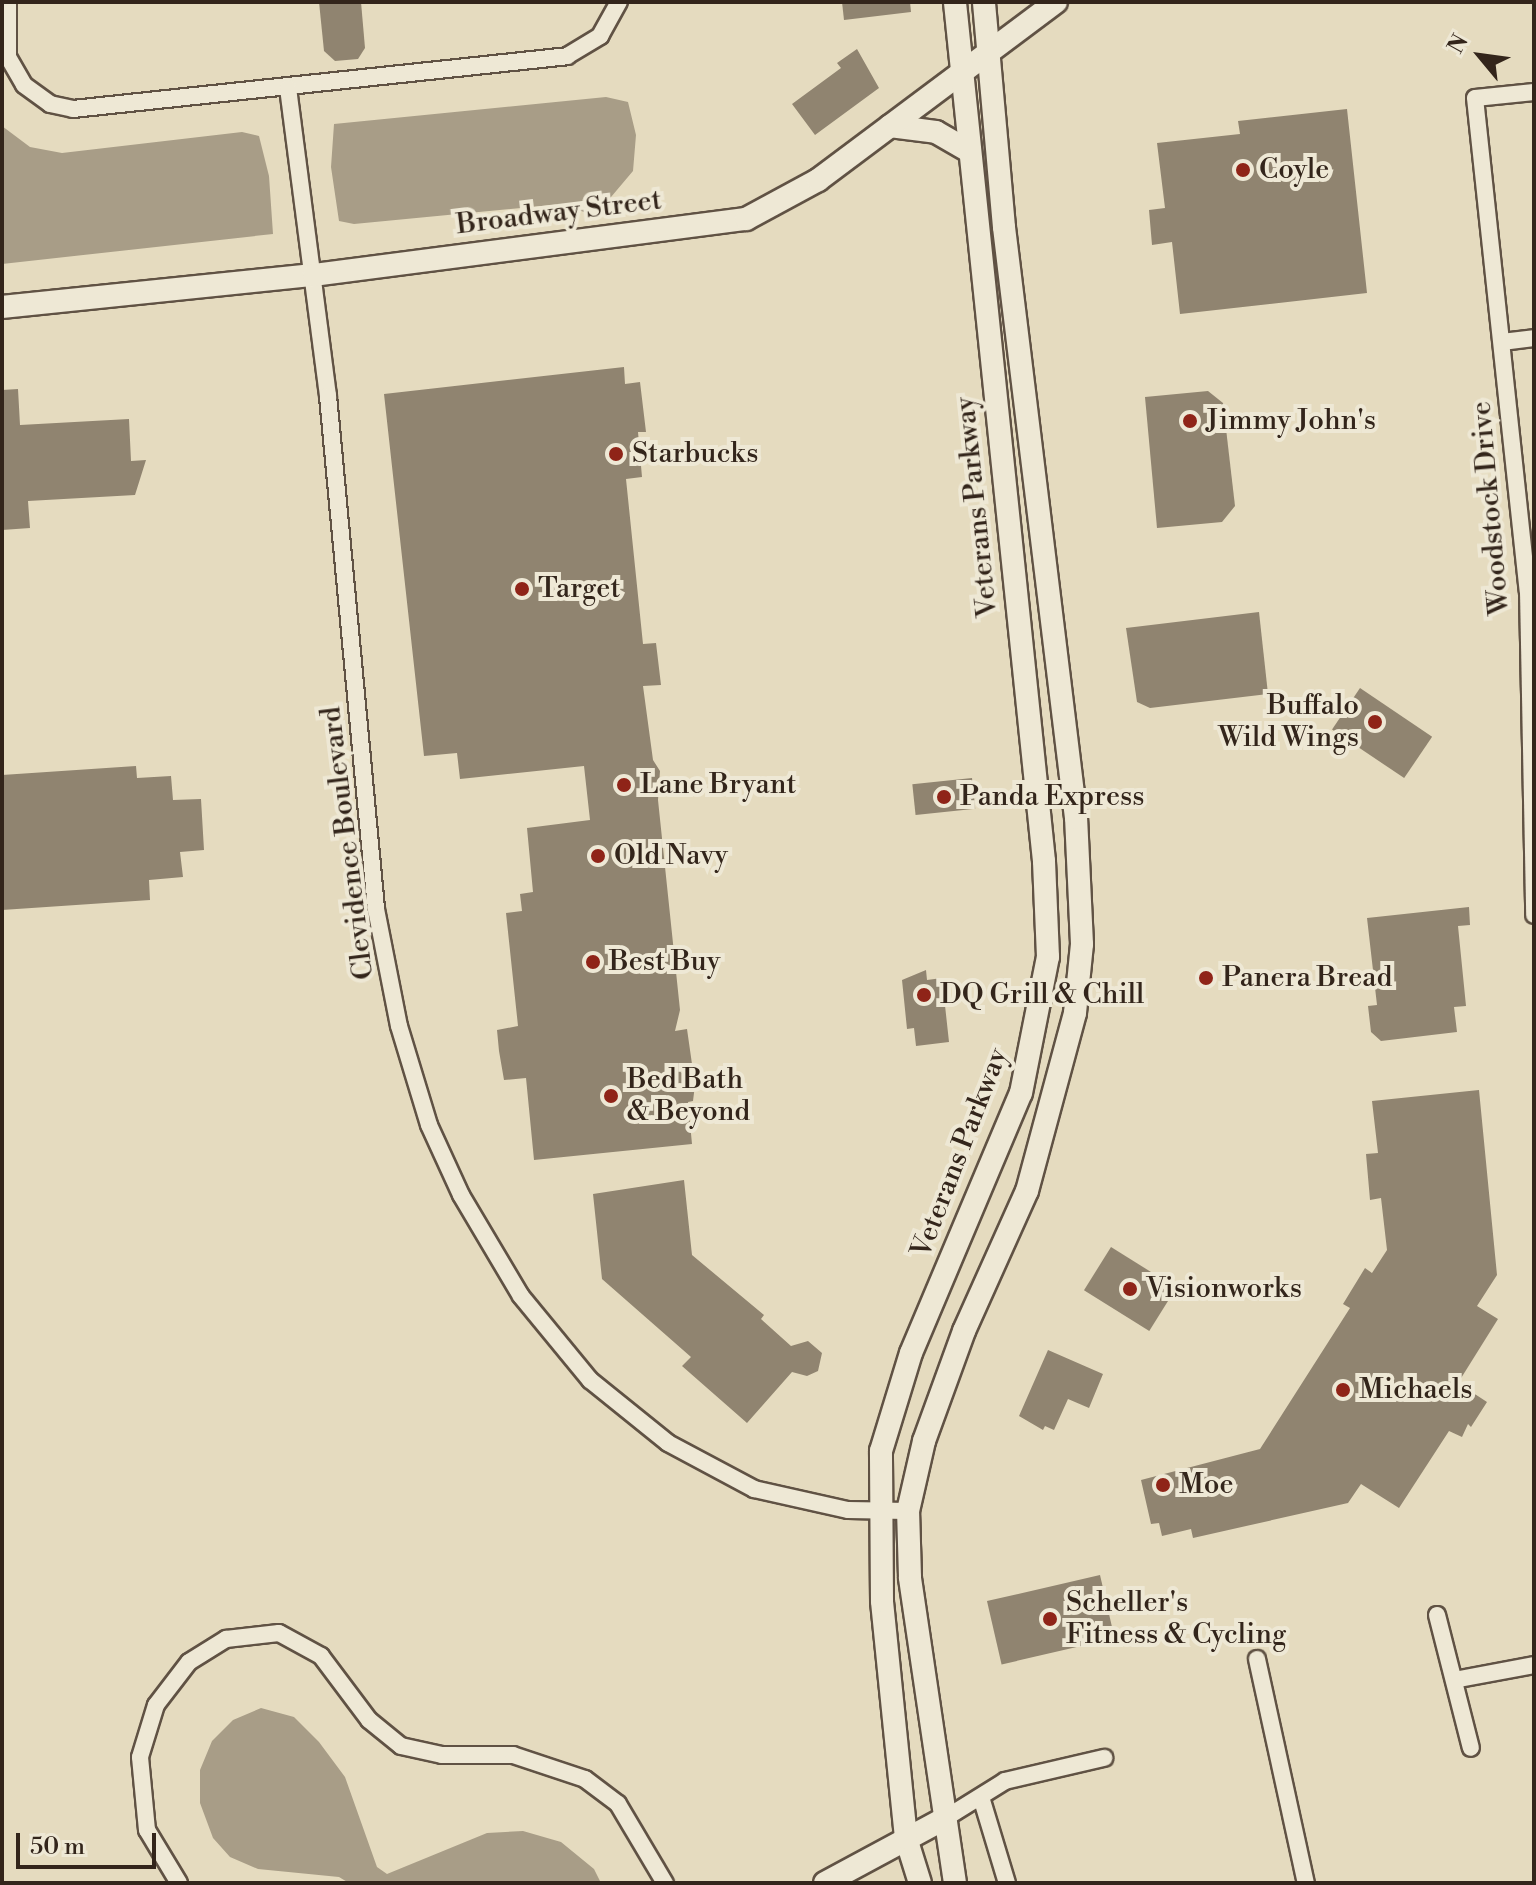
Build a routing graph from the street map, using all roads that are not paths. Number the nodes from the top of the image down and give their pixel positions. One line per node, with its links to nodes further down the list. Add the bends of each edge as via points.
1 (8, 2): 8 (street, via 8,57 24,85 50,104 125,107)
2 (619, 2): 8 (street, via 600,36 567,56)
3 (955, 2): 7 (main road, Veterans Parkway)
4 (984, 2): 6 (main road)
5 (1056, 2): 6 (main road, Broadway Street)
6 (987, 52): 7 (main road, Broadway Street); 16 (main road)
7 (960, 73): 10 (main road, Broadway Street); 11 (main road, Veterans Parkway)
8 (288, 88): 12 (street, Clevidence Boulevard)
9 (1534, 92): 15 (street, Woodstock Drive, via 1475,98)
10 (890, 126): 11 (main road, via 936,132); 12 (main road, Broadway Street, via 818,180 746,219)
11 (967, 150): 17 (main road, Veterans Parkway)
12 (314, 275): 13 (main road, Broadway Street); 19 (street, Clevidence Boulevard, via 376,909 399,1026 429,1125 461,1195 521,1296 590,1380 668,1443 754,1489 803,1502)
13 (2, 307)
14 (1534, 338): 15 (street)
15 (1502, 342): 18 (street, Woodstock Drive, via 1528,591)
16 (1079, 859): 17 (main road); 20 (main road, via 1080,979 1060,1078 1027,1191 964,1331 924,1441)
17 (1044, 861): 19 (main road, Veterans Parkway, via 1048,957 1025,1078 985,1187 911,1353 881,1451)
18 (1534, 915)
19 (877, 1511): 20 (street, Clevidence Boulevard); 29 (main road, Veterans Parkway)
20 (908, 1511): 28 (main road, via 910,1577)
21 (1437, 1615): 24 (street)
22 (1257, 1659): 36 (street)
23 (1534, 1665): 24 (street)
24 (1454, 1680): 25 (street)
25 (1471, 1748)
26 (1104, 1758): 27 (street, via 1005,1781)
27 (981, 1797): 28 (street); 35 (street)
28 (944, 1819): 29 (main road); 34 (main road)
29 (906, 1838): 32 (main road); 33 (main road, Veterans Parkway)
30 (179, 1883): 31 (street, via 147,1830 140,1757 156,1705 189,1662 226,1639 279,1633 321,1656 369,1720 401,1746 442,1755 513,1755 585,1779 618,1804)
31 (665, 1883)
32 (825, 1883)
33 (920, 1883)
34 (955, 1883)
35 (1007, 1883)
36 (1306, 1883)

